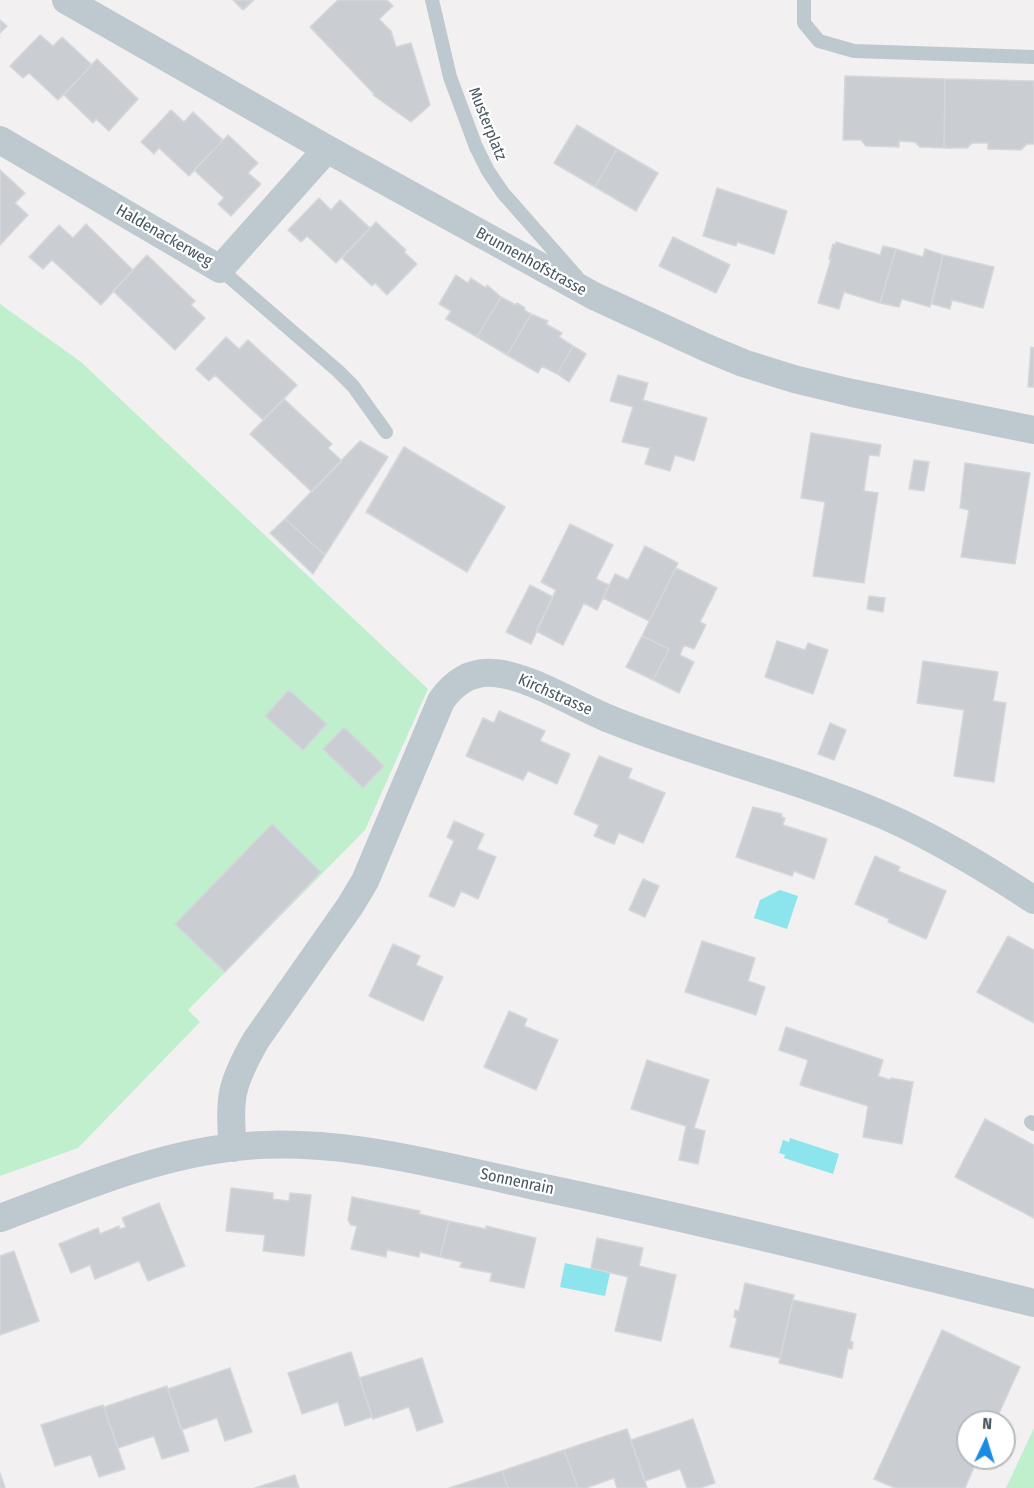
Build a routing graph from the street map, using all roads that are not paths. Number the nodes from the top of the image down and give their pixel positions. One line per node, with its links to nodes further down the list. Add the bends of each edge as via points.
1 (66, 0): 6 (street, Brunnenhofstrasse)
2 (432, 0): 8 (lane, Musterplatz, via 450,77 488,171)
3 (804, 0): 4 (lane, via 804,22 819,41 854,51)
4 (1034, 57)
5 (0, 140): 7 (street, Haldenackerweg)
6 (327, 149): 7 (street, Haldenackerweg); 8 (street, Brunnenhofstrasse)
7 (220, 269): 10 (lane, via 338,371)
8 (594, 296): 9 (street, Brunnenhofstrasse, via 743,363 794,379)
9 (1034, 430)
10 (386, 432)
11 (1034, 900): 12 (street, Kirchstrasse, via 955,850 881,815 612,721 518,678 492,672 471,675 449,689 441,701 365,881 245,1059 229,1112)
12 (233, 1148): 13 (street, Sonnenrain, via 149,1165); 14 (street, Sonnenrain, via 305,1145 376,1153 663,1213)
13 (0, 1218)
14 (1034, 1303)

